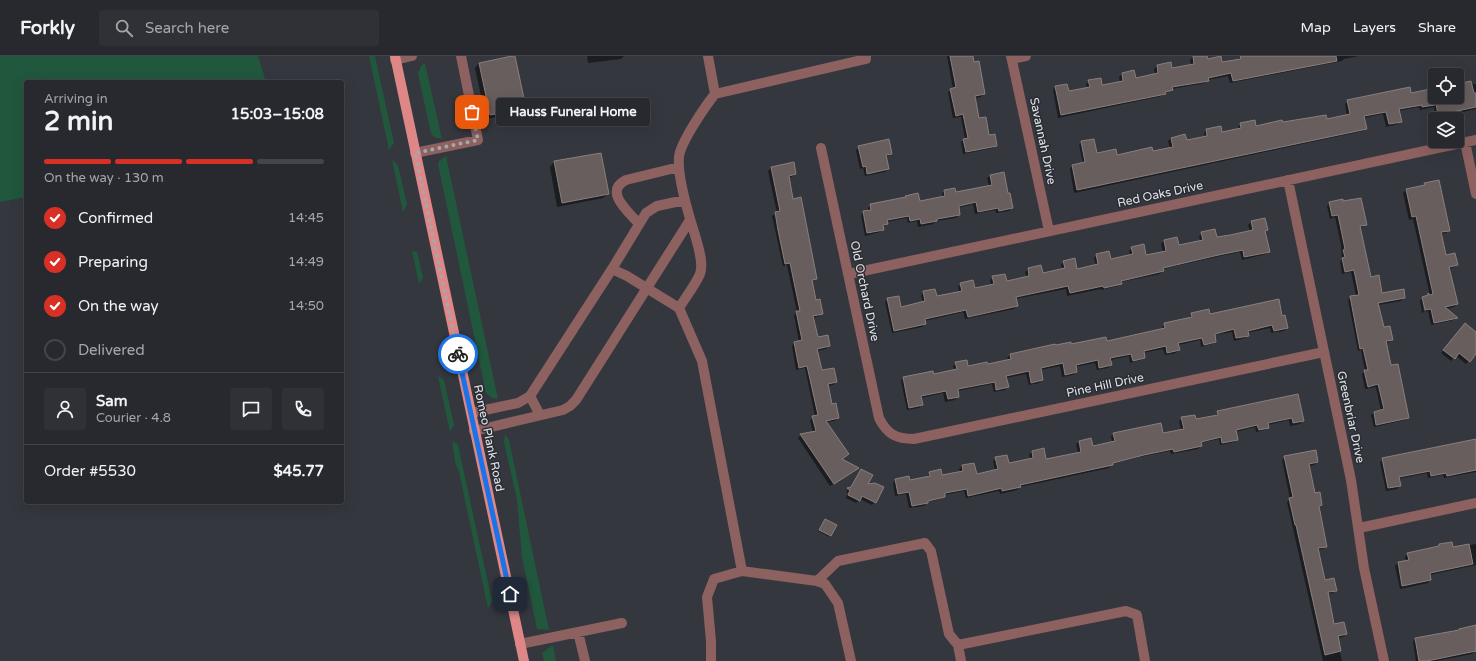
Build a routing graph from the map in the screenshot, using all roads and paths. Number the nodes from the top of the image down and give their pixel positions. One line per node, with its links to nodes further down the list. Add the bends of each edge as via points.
1 (412, 56): 6 (street)
2 (461, 56): 12 (street, via 478,140)
3 (708, 56): 8 (street)
4 (866, 56): 8 (street, via 866,59)
5 (1026, 56): 7 (street)
6 (395, 58): 12 (main road, Romeo Plank Road)
7 (1012, 58): 19 (street, Savannah Drive)
8 (715, 94): 13 (street, via 682,146)
9 (1476, 140): 10 (street, Red Oaks Drive)
10 (1465, 142): 14 (street, Red Oaks Drive); 15 (street)
11 (821, 148): 21 (street, Old Orchard Drive)
12 (415, 153): 26 (main road, Romeo Plank Road)
13 (679, 167): 16 (street); 18 (street, via 619,184 616,195)
14 (1288, 180): 19 (street, Red Oaks Drive); 24 (street, Greenbriar Drive)
15 (1476, 194)
16 (685, 200): 17 (street); 18 (street, via 657,206 646,212)
17 (690, 220): 22 (street); 23 (street, via 701,263 700,274)
18 (639, 224): 20 (street)
19 (1049, 231): 21 (street, Red Oaks Drive)
20 (612, 269): 22 (street); 25 (street)
21 (849, 274): 29 (street, Old Orchard Drive, via 879,418 884,428)
22 (647, 288): 23 (street); 27 (street, via 576,400 563,410)
23 (679, 308): 32 (street, via 702,361)
24 (1324, 352): 29 (street, Pine Hill Drive, via 914,439 903,439); 31 (street, Greenbriar Drive)
25 (530, 396): 26 (street, via 518,403); 27 (street)
26 (471, 413): 28 (main road, Romeo Plank Road)
27 (540, 415): 28 (street)
28 (474, 431): 36 (main road, Romeo Plank Road)
29 (893, 435)
30 (1476, 503): 31 (street)
31 (1359, 528): 44 (street, Greenbriar Drive, via 1364,568)
32 (742, 571): 33 (street); 40 (street, via 714,579 707,597 712,640)
33 (817, 581): 37 (street, via 838,561 925,543 931,551 949,634); 41 (street, via 825,584 838,603)
34 (622, 623): 35 (street)
35 (578, 632): 36 (street); 39 (street)
36 (520, 644): 38 (main road, Romeo Plank Road)
37 (958, 645): 42 (street); 43 (street, via 1126,611 1137,615)
38 (524, 661)
39 (584, 661)
40 (711, 661)
41 (851, 661)
42 (961, 661)
43 (1145, 661)
44 (1384, 661)

